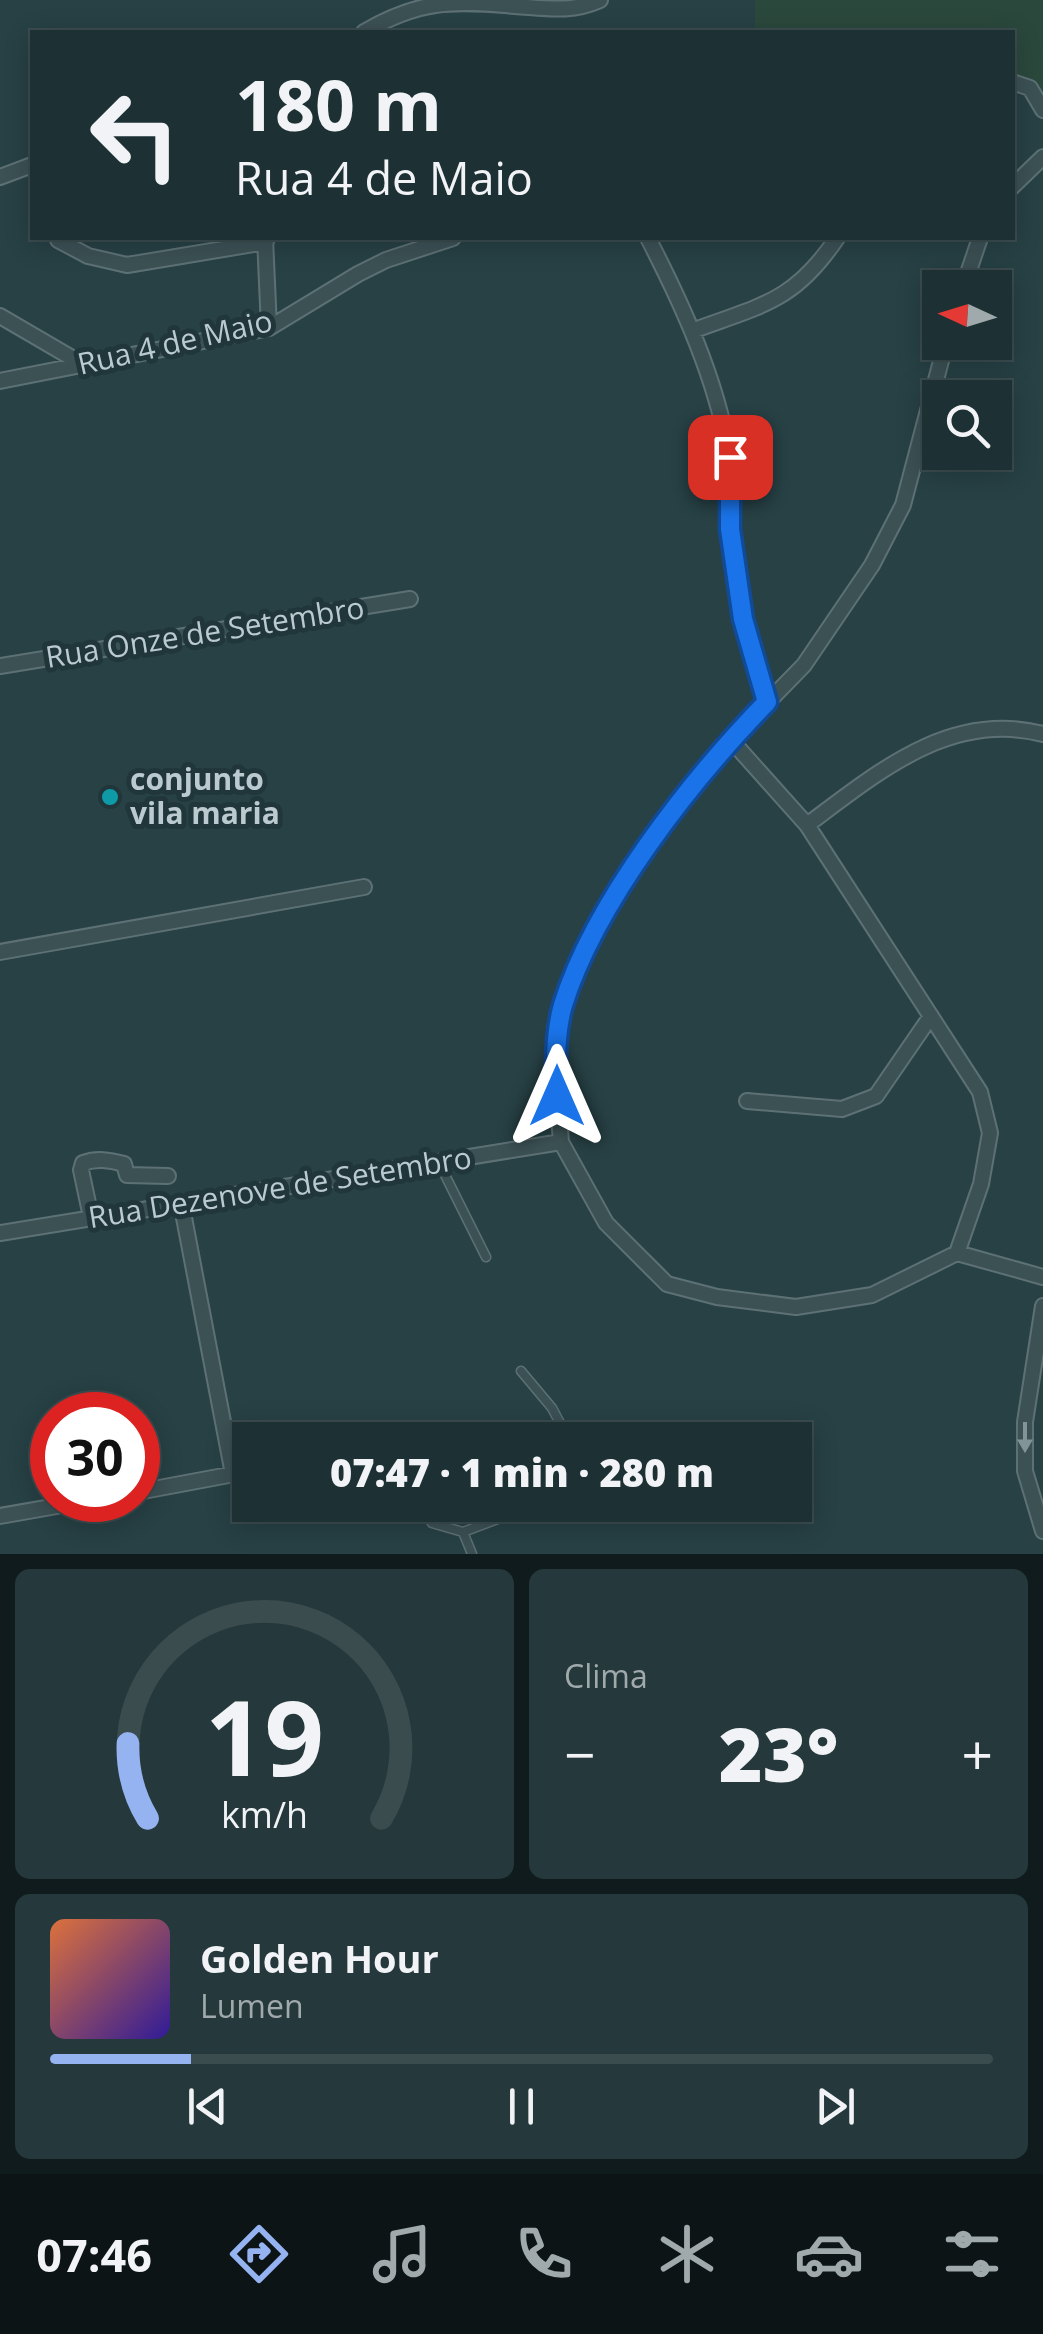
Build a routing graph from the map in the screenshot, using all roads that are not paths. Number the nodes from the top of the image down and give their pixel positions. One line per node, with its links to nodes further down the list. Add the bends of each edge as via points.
1 (600, 0): 3 (street)
2 (513, 3): 3 (street); 4 (street, via 434,4)
3 (555, 5)
4 (368, 30)
5 (1015, 83): 6 (street, via 1030,88)
6 (1043, 110)
7 (1043, 157): 10 (street)
8 (30, 166): 9 (street)
9 (0, 177)
10 (1015, 184)
11 (58, 240): 12 (street, via 126,265)
12 (266, 240): 19 (street)
13 (447, 240): 19 (street, Rua 4 de Maio, via 386,260)
14 (649, 240): 20 (street)
15 (836, 240): 20 (street, via 787,295)
16 (979, 240): 17 (street)
17 (969, 270)
18 (0, 316): 22 (street)
19 (268, 328): 22 (street, Rua 4 de Maio)
20 (692, 331): 26 (street, via 730,457 730,529 743,619)
21 (941, 360): 26 (street, via 903,504 872,565 804,664)
22 (84, 364): 23 (street, Rua 4 de Maio)
23 (0, 382)
24 (410, 599): 25 (street, Rua Onze de Setembro)
25 (0, 666)
26 (767, 702): 28 (street)
27 (1043, 734): 29 (street, via 970,729 935,742 890,764)
28 (731, 740): 29 (street); 34 (street, via 648,846 598,926 563,1006 555,1067)
29 (806, 825): 32 (street)
30 (364, 887): 31 (street)
31 (0, 952)
32 (931, 1016): 33 (street, via 876,1096 842,1109); 40 (street, via 980,1092 990,1133)
33 (747, 1102)
34 (561, 1142): 35 (street, Rua Dezenove de Setembro); 40 (street, via 606,1222 667,1284 796,1307 872,1295)
35 (439, 1164): 37 (street, Rua Dezenove de Setembro); 41 (lane)
36 (168, 1176): 38 (street, via 127,1175 124,1164 110,1160 83,1163)
37 (181, 1202): 38 (street, Rua Dezenove de Setembro); 46 (street)
38 (91, 1218): 39 (street, Rua Dezenove de Setembro)
39 (0, 1233)
40 (957, 1253): 42 (street)
41 (486, 1258)
42 (1043, 1276)
43 (1043, 1306): 53 (street, one-way to 53, via 1025,1422 1026,1471)
44 (522, 1371): 45 (lane)
45 (559, 1422)
46 (232, 1469)
47 (232, 1474): 48 (street)
48 (160, 1488)
49 (30, 1511): 50 (street)
50 (0, 1516)
51 (431, 1522): 54 (lane)
52 (490, 1522): 54 (lane)
53 (1043, 1531)
54 (463, 1532): 55 (lane)
55 (472, 1554)

